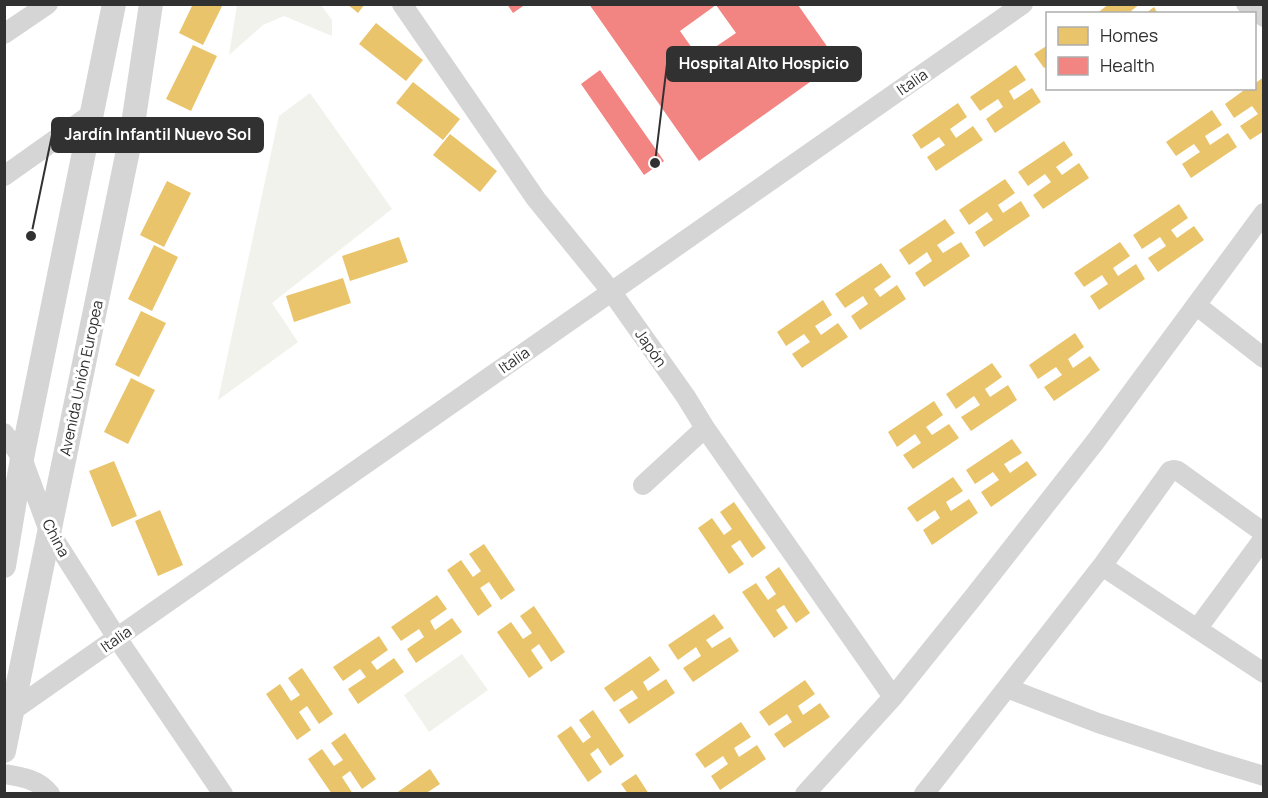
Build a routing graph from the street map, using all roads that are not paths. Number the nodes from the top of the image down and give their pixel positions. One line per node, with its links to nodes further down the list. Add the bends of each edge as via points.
1 (48, 4): 8 (street)
2 (114, 4): 9 (street)
3 (151, 4): 19 (street, Avenida Unión Europea, via 132,131)
4 (402, 4): 12 (street, Japón, via 536,199)
5 (1023, 4): 12 (street, Italia)
6 (1246, 4): 7 (street)
7 (1263, 17)
8 (4, 34)
9 (93, 113): 10 (street); 17 (street)
10 (4, 176)
11 (1263, 213): 13 (street)
12 (611, 291): 15 (street, Japón); 25 (street, Italia)
13 (1196, 305): 14 (street); 28 (street, via 1088,451)
14 (1263, 358)
15 (705, 428): 18 (street); 28 (street, Japón)
16 (4, 433): 17 (street, China)
17 (22, 459): 19 (street, China); 22 (street)
18 (643, 485)
19 (49, 531): 25 (street, China); 29 (street, Avenida Unión Europea)
20 (1263, 533): 23 (street, via 1174,470)
21 (1263, 538): 24 (street)
22 (6, 555)
23 (1102, 566): 24 (street); 27 (street)
24 (1197, 629): 26 (street)
25 (117, 638): 29 (street, Italia); 34 (street, China)
26 (1263, 673)
27 (1007, 688): 32 (street, via 1098,723); 36 (street)
28 (893, 697): 35 (street)
29 (8, 713): 30 (street, Avenida Unión Europea)
30 (4, 751)
31 (4, 774): 33 (street, via 29,778)
32 (1263, 776)
33 (50, 794)
34 (223, 794)
35 (805, 794)
36 (924, 794)

